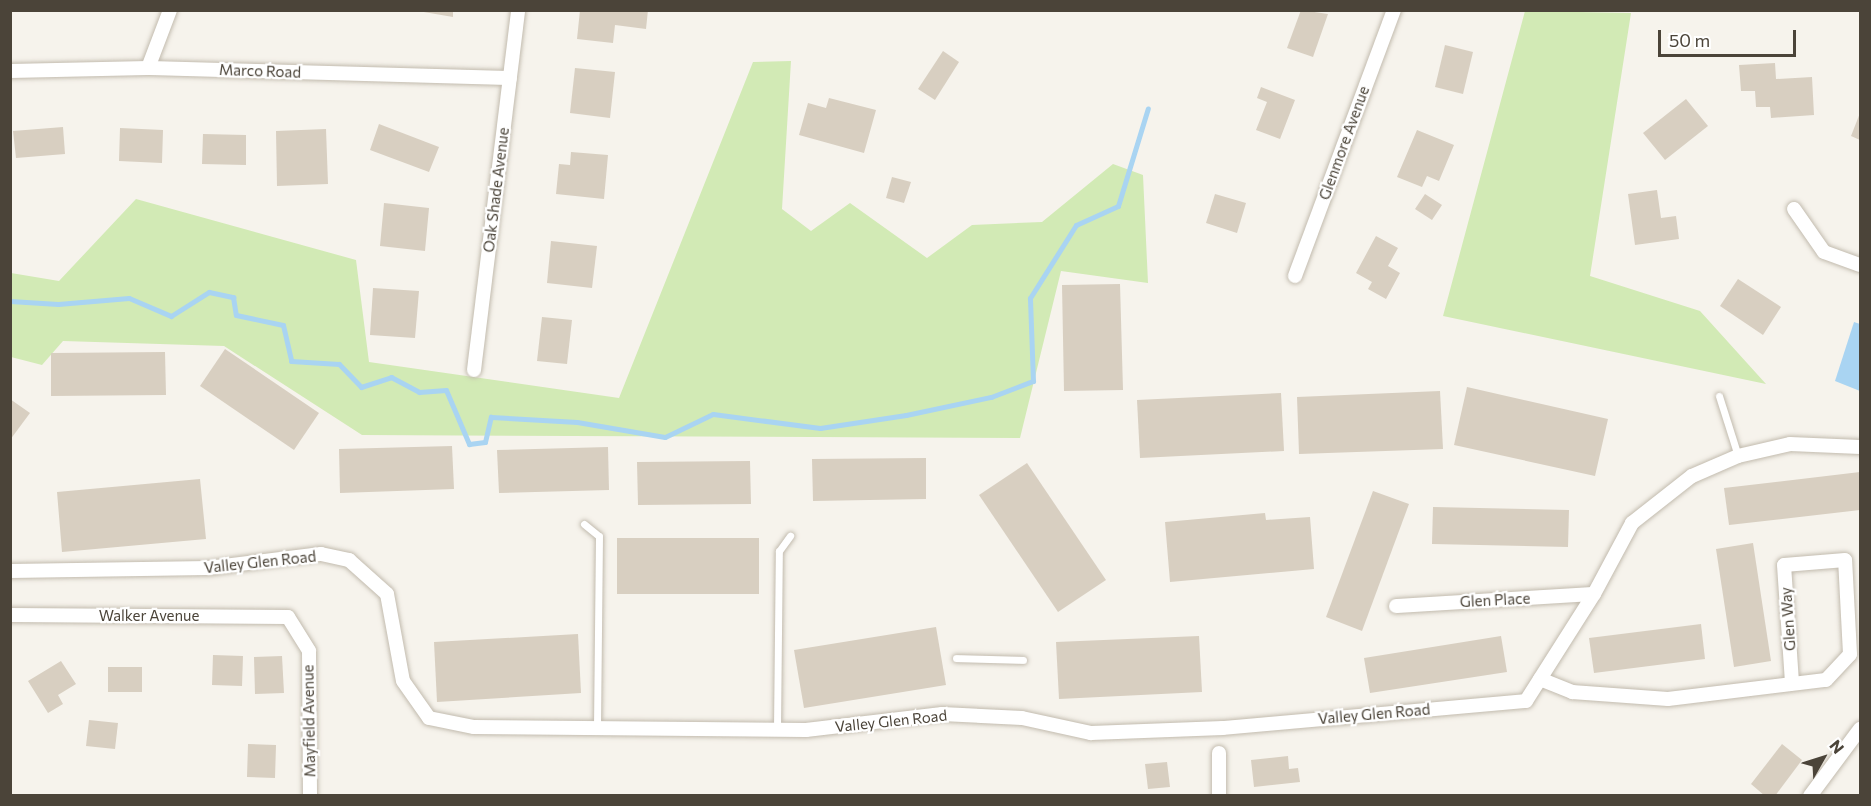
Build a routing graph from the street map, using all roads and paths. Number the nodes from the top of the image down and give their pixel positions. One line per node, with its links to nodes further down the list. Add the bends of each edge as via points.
1 (170, 10): 4 (street)
2 (518, 10): 6 (street, Oak Shade Avenue)
3 (1394, 10): 9 (street, Glenmore Avenue)
4 (148, 68): 5 (street, Marco Road); 6 (street, Marco Road)
5 (10, 71)
6 (510, 78): 10 (street, Oak Shade Avenue)
7 (1794, 209): 8 (street, via 1824,252)
8 (1860, 265)
9 (1294, 276)
10 (474, 370)
11 (1719, 396): 13 (lane)
12 (1860, 447): 13 (street, Valley Glen Road, via 1790,444)
13 (1738, 456): 17 (street, Valley Glen Road, via 1692,476 1632,523)
14 (584, 524): 25 (lane, via 599,536)
15 (790, 536): 26 (lane, via 778,550)
16 (10, 572): 25 (street, Valley Glen Road, via 208,568 321,554 349,560 387,594 403,681 429,718 474,727)
17 (1594, 594): 18 (street, Glen Place); 23 (street, Valley Glen Road)
18 (1396, 606)
19 (10, 615): 20 (street, Walker Avenue)
20 (288, 617): 29 (street, Mayfield Avenue, via 309,651)
21 (956, 658): 22 (lane)
22 (1023, 660)
23 (1540, 679): 24 (street, Glen Way, via 1572,692 1668,699); 26 (street, Valley Glen Road, via 1526,701 1223,728 1090,733 1022,718 942,714)
24 (1792, 682): 24 (street, Glen Way, via 1826,680 1850,654 1845,560 1784,565)
25 (597, 729): 26 (street, Valley Glen Road)
26 (777, 729)
27 (1860, 729): 31 (street)
28 (1219, 753): 30 (street)
29 (310, 795)
30 (1219, 795)
31 (1810, 795)

